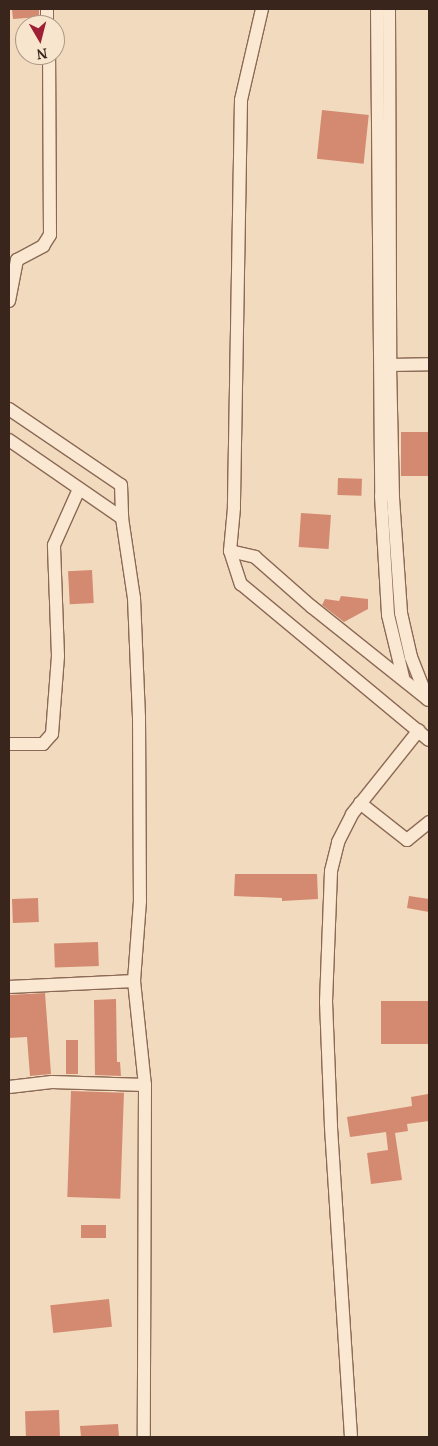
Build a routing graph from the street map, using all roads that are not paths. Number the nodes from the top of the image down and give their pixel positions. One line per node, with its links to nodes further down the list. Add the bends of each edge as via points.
1 (262, 9): 14 (street, via 242,100 234,508)
2 (378, 9): 5 (street)
3 (389, 9): 5 (street)
4 (49, 65): 7 (street, via 50,235 43,246 17,260)
5 (384, 67): 6 (street)
6 (384, 210): 9 (street); 15 (street, via 382,506 388,615)
7 (9, 301)
8 (429, 364): 9 (street)
9 (390, 365): 16 (street, via 393,498 401,612 412,657)
10 (9, 409): 13 (street, via 121,485)
11 (9, 440): 12 (street)
12 (79, 489): 13 (street); 19 (street, via 54,545 58,656 52,734 44,744)
13 (122, 518): 22 (street, via 134,598 139,717 140,901)
14 (230, 551): 15 (street, via 255,557 312,607); 17 (street, via 241,584)
15 (403, 677): 16 (street)
16 (429, 700)
17 (419, 730): 18 (street); 20 (street)
18 (429, 740)
19 (9, 744)
20 (360, 802): 21 (street, via 407,840); 27 (street, via 344,828 333,859 327,952 331,1126)
21 (429, 822)
22 (134, 981): 23 (street); 24 (street)
23 (9, 988)
24 (145, 1085): 25 (street, via 52,1082); 26 (street)
25 (9, 1087)
26 (144, 1437)
27 (352, 1437)

